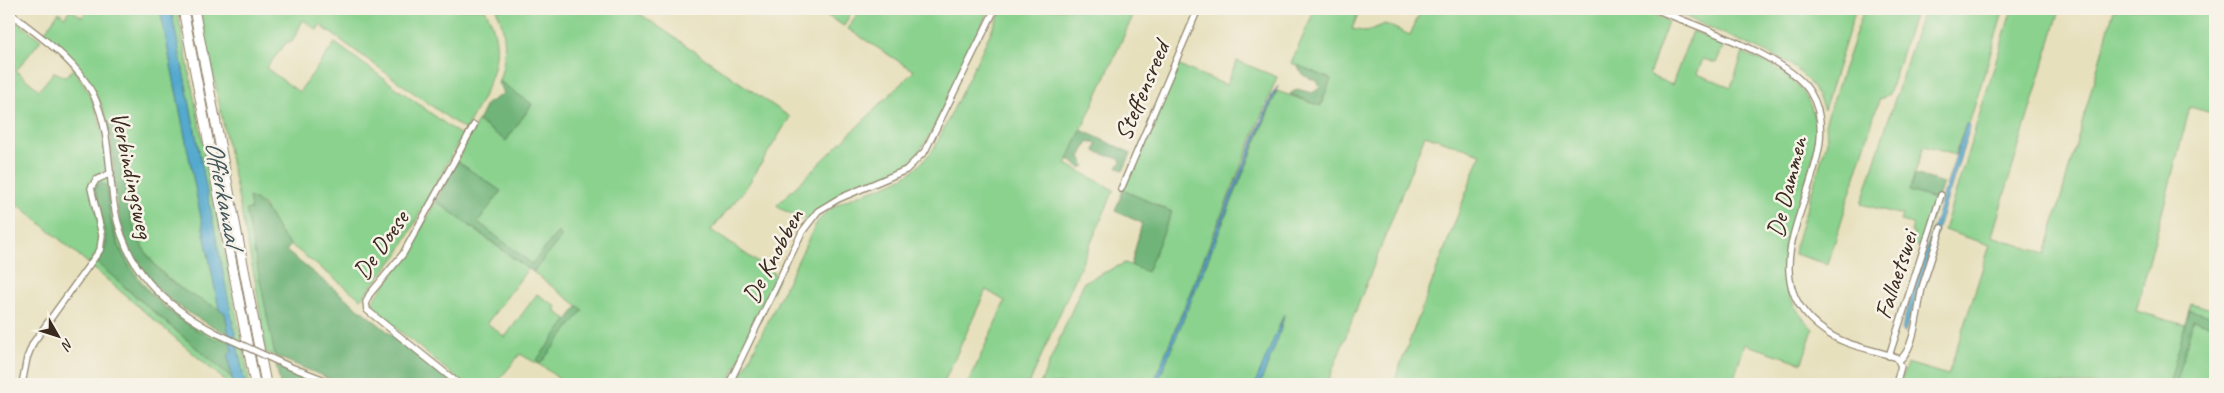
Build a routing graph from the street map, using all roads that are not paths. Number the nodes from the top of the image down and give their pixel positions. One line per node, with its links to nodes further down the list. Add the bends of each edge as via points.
1 (183, 9): 15 (highway)
2 (194, 9): 16 (highway)
3 (995, 9): 19 (street, De Knobben, via 925,151 906,170 818,211 802,232)
4 (1198, 9): 9 (street, Steffensreed)
5 (1655, 9): 12 (street, De Dammen, via 1785,67 1810,92 1821,128 1818,156 1791,243 1788,264 1793,288 1805,312 1826,332)
6 (9, 12): 8 (street, Verbindingsweg, via 74,66 92,93 107,130)
7 (474, 125): 18 (street, De Doese, via 403,254 366,302 367,310)
8 (111, 173): 14 (street, via 96,180 91,188 102,236 100,250 33,343); 17 (street, Verbindingsweg, bridge, via 114,206 122,238 137,269 156,292 216,333)
9 (1121, 189)
10 (1940, 195): 12 (street, Fallaetswei)
11 (1941, 228): 13 (street, Fallaetswei, via 1905,356)
12 (1889, 356): 13 (street, Fallaetswei)
13 (1899, 360): 20 (street, Fallaetswei)
14 (22, 384)
15 (255, 384)
16 (266, 384)
17 (335, 384)
18 (459, 384)
19 (729, 384)
20 (1896, 384)

